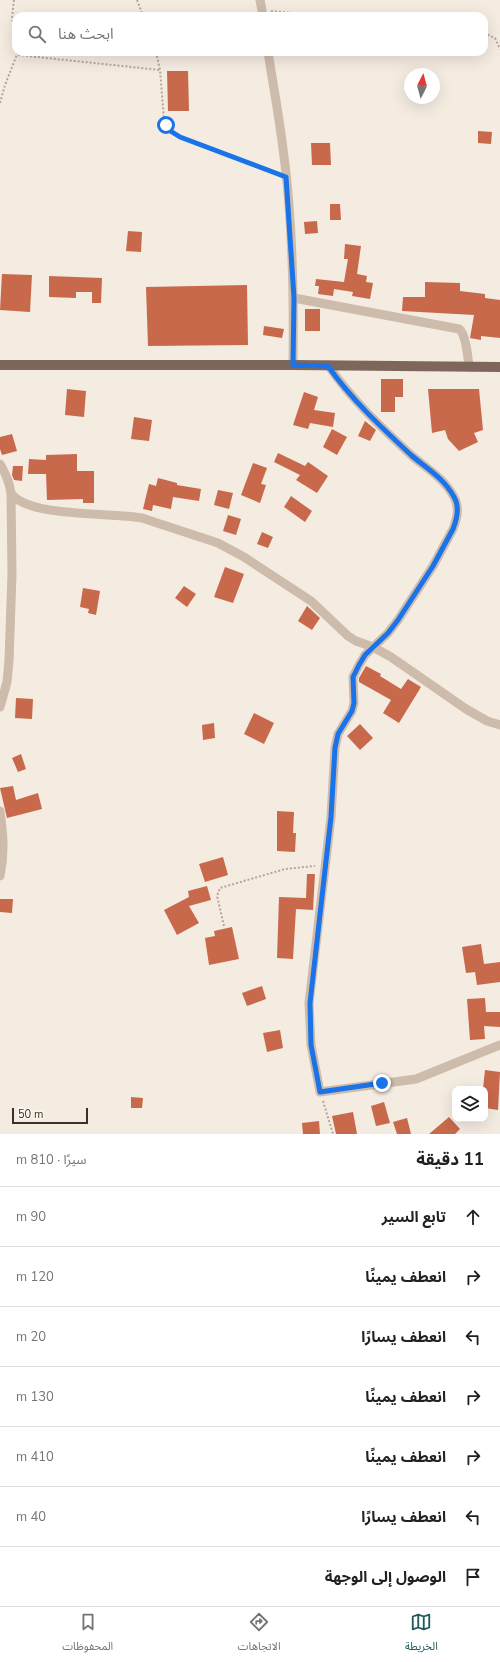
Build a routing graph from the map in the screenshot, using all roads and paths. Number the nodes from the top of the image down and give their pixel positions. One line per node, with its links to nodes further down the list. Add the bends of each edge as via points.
1 (14, 0): 4 (path)
2 (137, 0): 5 (path)
3 (260, 0): 6 (street)
4 (13, 12)
5 (142, 12)
6 (262, 12)
7 (488, 35): 8 (path, via 495,38)
8 (500, 49)
9 (17, 56): 14 (path)
10 (36, 56): 13 (path)
11 (157, 56): 13 (path)
12 (269, 56): 15 (street)
13 (160, 70): 15 (path, via 164,120 172,132)
14 (0, 103)
15 (286, 177): 16 (street)
16 (294, 298): 18 (street); 20 (street, via 459,329 464,337)
17 (0, 365): 18 (main road)
18 (293, 365): 19 (main road)
19 (328, 366): 20 (main road); 24 (street, via 354,399 449,488 458,508 453,529 429,572 392,629)
20 (469, 367): 21 (main road)
21 (500, 367)
22 (0, 464): 23 (street, via 6,474)
23 (11, 493): 24 (street, via 30,506 129,515 218,543 306,598 348,636); 25 (street, via 9,661 7,682)
24 (373, 647): 26 (street, via 471,712); 28 (street, via 355,672 352,711 338,734)
25 (0, 707)
26 (500, 725)
27 (0, 811): 29 (street, via 4,859)
28 (325, 865): 30 (path, via 285,869 220,888 217,896); 32 (street, via 310,1003 311,1045)
29 (0, 876)
30 (224, 926)
31 (500, 1045): 32 (street, via 416,1079)
32 (320, 1092): 33 (path)
33 (332, 1134)

